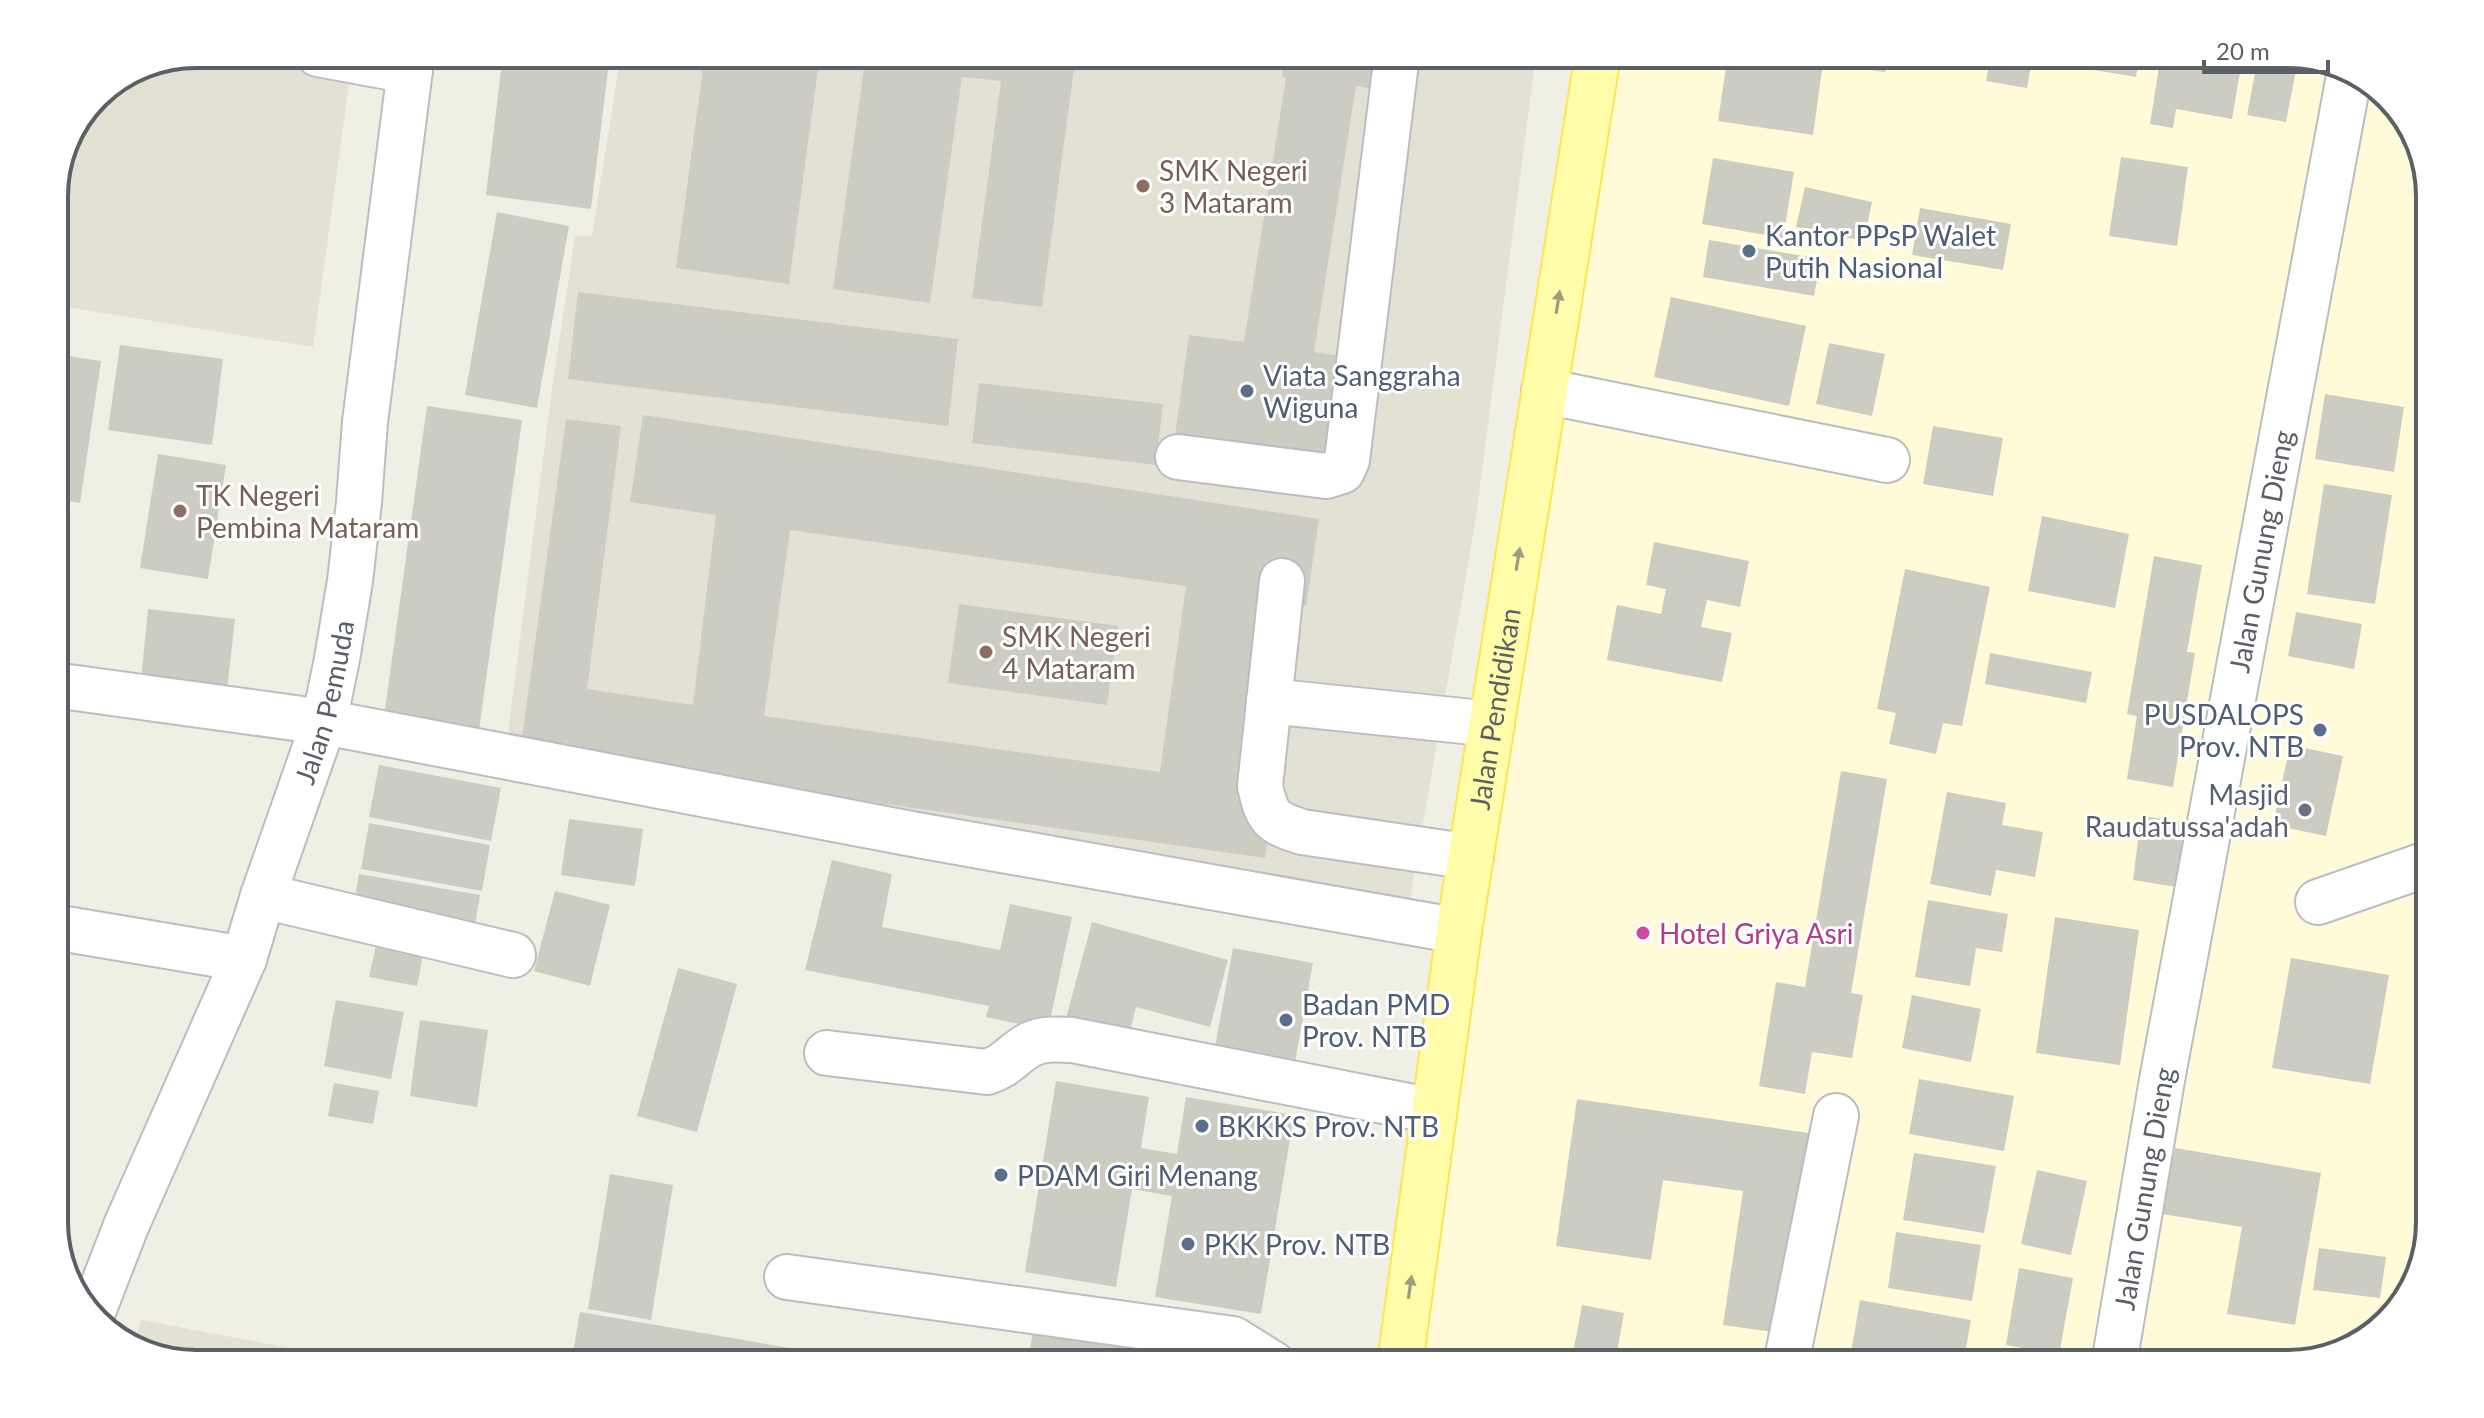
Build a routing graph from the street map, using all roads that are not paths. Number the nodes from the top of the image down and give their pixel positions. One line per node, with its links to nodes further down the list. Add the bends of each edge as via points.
1 (410, 68): 11 (street, Jalan Pemuda, via 350,581)
2 (1395, 68): 6 (street, via 1342,471 1326,476)
3 (1596, 68): 5 (main road, Jalan Pendidikan, one-way to 3)
4 (2348, 83): 29 (street, Jalan Gunung Dieng)
5 (1544, 391): 7 (street); 12 (main road, Jalan Pendidikan, one-way to 5)
6 (1178, 457)
7 (1887, 460)
8 (1282, 581): 10 (street)
9 (68, 687): 11 (street)
10 (1269, 701): 12 (street); 13 (street, via 1260,786 1265,810 1277,823 1302,832)
11 (324, 722): 15 (street, Jalan Pemuda); 18 (street)
12 (1492, 724): 13 (main road, Jalan Pendidikan)
13 (1471, 857): 18 (main road, Jalan Pendidikan)
14 (2416, 868): 16 (street)
15 (263, 896): 19 (street); 20 (street, Jalan Pemuda)
16 (2318, 902)
17 (68, 929): 20 (street)
18 (1459, 931): 22 (main road, Jalan Pendidikan)
19 (513, 955)
20 (244, 959): 25 (street, Jalan Pemuda)
21 (827, 1053): 22 (street, via 987,1072 1002,1067 1028,1045 1050,1038 1072,1040)
22 (1434, 1111): 27 (main road, Jalan Pendidikan, one-way to 22)
23 (1836, 1116): 28 (street)
24 (787, 1277): 26 (street, via 1233,1339)
25 (97, 1302)
26 (1251, 1350)
27 (1402, 1350)
28 (1789, 1350)
29 (2116, 1350)

